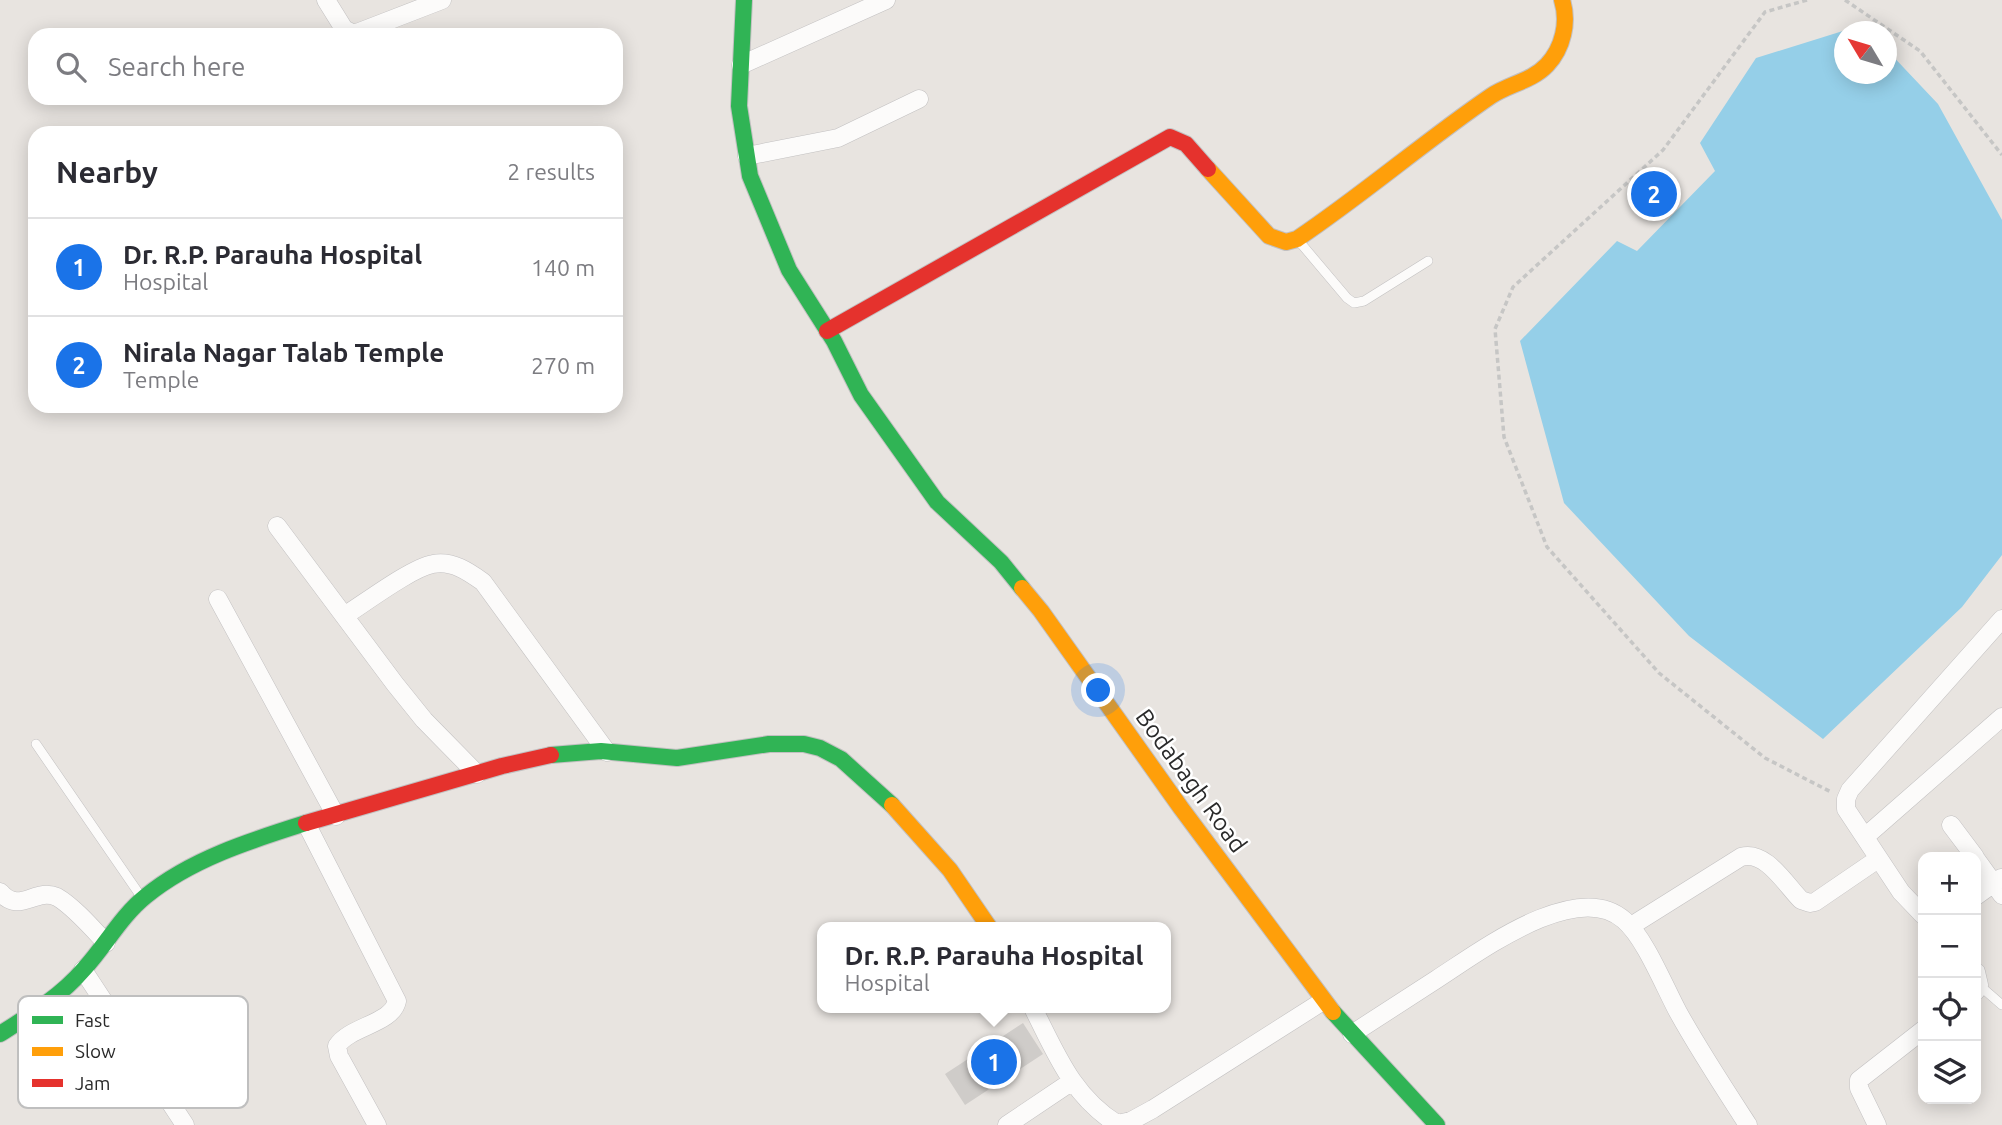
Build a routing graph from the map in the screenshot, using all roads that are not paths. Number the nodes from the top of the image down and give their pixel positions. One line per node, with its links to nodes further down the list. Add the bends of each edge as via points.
1 (326, 0): 6 (street)
2 (744, 0): 8 (street, Bodabagh Road)
3 (886, 0): 8 (street)
4 (1562, 0): 11 (street, via 1566,21 1547,64 1495,94)
5 (433, 2): 7 (street)
6 (343, 28)
7 (369, 28)
8 (741, 65): 10 (street, Bodabagh Road, via 739,106)
9 (919, 99): 10 (street, via 838,138)
10 (747, 156): 13 (street, Bodabagh Road, via 750,176 789,270)
11 (1297, 239): 12 (lane, via 1354,303); 13 (street, via 1286,242 1269,236 1186,144 1170,137)
12 (1428, 261)
13 (830, 336): 41 (street, Bodabagh Road, via 861,395 937,502 1001,562 1061,637)
14 (277, 526): 16 (street)
15 (218, 599): 22 (street)
16 (344, 615): 20 (street, via 434,564 450,564 469,572 482,582); 21 (street, via 424,720)
17 (2002, 619): 25 (street, via 1850,790 1846,809)
18 (2002, 717): 25 (street)
19 (36, 744): 32 (lane)
20 (607, 752): 21 (street, via 547,757); 34 (street, via 674,758 798,742 822,748 848,763 902,812 961,881)
21 (477, 774): 22 (street)
22 (336, 816): 23 (street)
23 (307, 825): 32 (street, via 209,860); 51 (street, via 397,1001 392,1012 337,1045)
24 (1951, 825): 26 (street)
25 (1866, 836): 27 (street)
26 (1971, 852)
27 (1878, 859): 33 (street); 35 (street, via 1810,903 1801,900 1765,861 1741,857)
28 (1981, 865): 29 (street)
29 (1999, 885): 31 (street)
30 (0, 892): 36 (street, via 12,902 56,897)
31 (1981, 894)
32 (143, 899): 36 (street)
33 (1918, 910)
34 (986, 922)
35 (1631, 926): 46 (street, via 1613,912 1595,908 1572,908 1540,918 1495,941); 55 (street)
36 (107, 943): 37 (street)
37 (83, 971): 39 (street); 40 (street)
38 (1981, 987): 42 (lane)
39 (57, 996)
40 (100, 996)
41 (1323, 1001): 46 (street, Bodabagh Road); 53 (street, via 1153,1109)
42 (2002, 1005)
43 (1036, 1013): 48 (street)
44 (18, 1022): 45 (street)
45 (0, 1034)
46 (1352, 1034): 54 (street, Bodabagh Road)
47 (1918, 1034): 56 (street, via 1859,1080)
48 (1072, 1082): 52 (street); 53 (street, via 1097,1111)
49 (174, 1108): 50 (street)
50 (185, 1125)
51 (377, 1125)
52 (1007, 1125)
53 (1117, 1125)
54 (1437, 1125)
55 (1748, 1125)
56 (1877, 1125)

